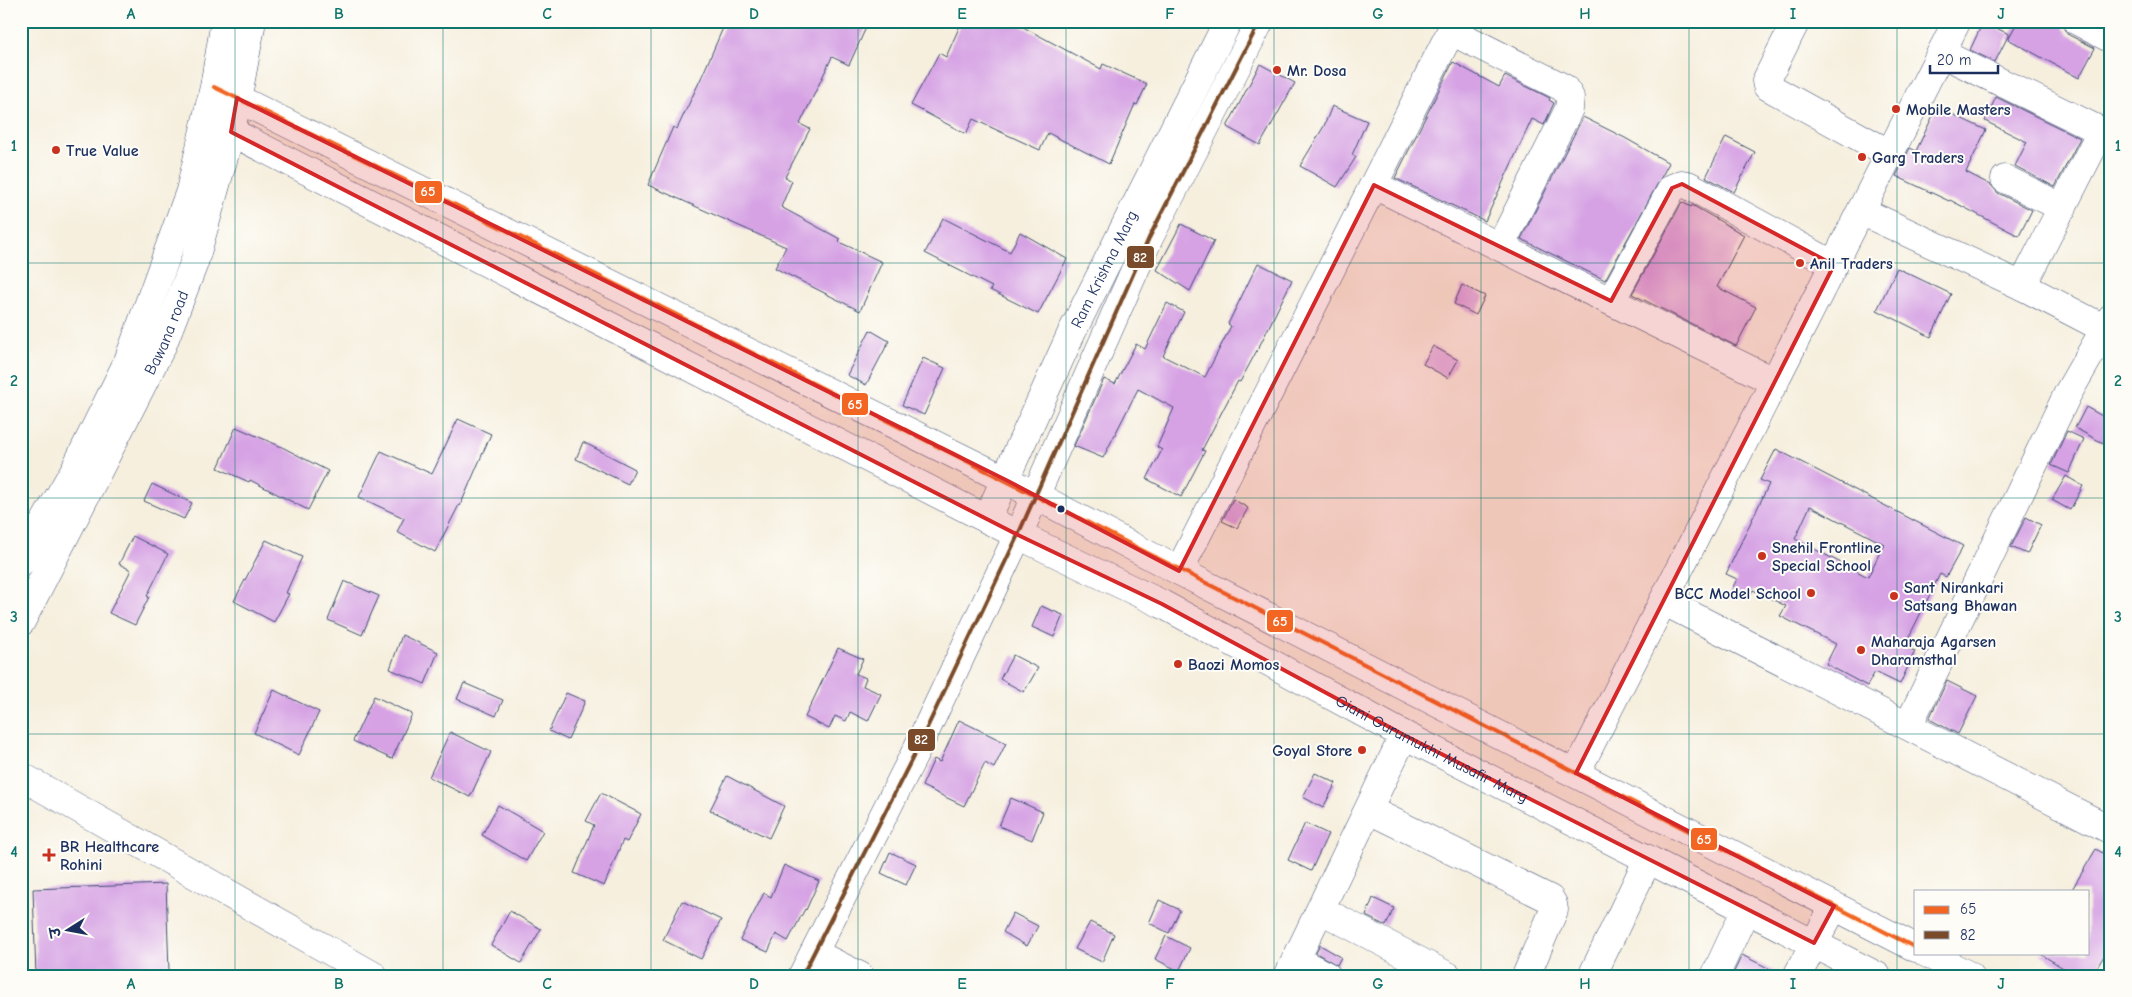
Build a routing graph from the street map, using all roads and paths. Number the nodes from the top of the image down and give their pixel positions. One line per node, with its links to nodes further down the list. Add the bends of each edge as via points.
1 (225, 21): 11 (street, Bawana road)
2 (252, 21): 11 (street, Bawana road)
3 (1228, 21): 26 (street, Ram Krishna Marg, via 1072,332)
4 (1260, 21): 27 (street, Ram Krishna Marg, via 1150,238)
5 (1796, 21): 15 (street, via 1766,81 1767,86)
6 (1957, 21): 10 (street)
7 (2077, 21): 9 (street)
8 (1454, 26): 17 (street); 20 (street, via 1564,88 1570,97 1569,109)
9 (2111, 39)
10 (1942, 53): 13 (street); 15 (street)
11 (226, 92): 12 (street, Bawana road); 14 (street, Bawana road); 26 (street)
12 (207, 119): 14 (street, Giani Gurumukhi Musafir Marg); 30 (street, Bawana road, via 190,190 128,362 75,469)
13 (2108, 127): 18 (street)
14 (231, 132): 28 (street, Giani Gurumukhi Musafir Marg); 33 (street, Bawana road, via 194,263 162,346)
15 (1890, 154): 19 (street)
16 (2005, 179): 18 (street)
17 (1374, 185): 20 (street); 31 (street)
18 (2063, 208): 22 (street)
19 (1861, 211): 21 (street); 22 (street)
20 (1500, 247): 23 (street)
21 (1834, 265): 23 (street, via 1682,184 1672,188); 25 (street)
22 (2022, 286): 24 (street)
23 (1612, 301): 25 (street)
24 (2109, 327): 34 (street, via 2068,393)
25 (1775, 382): 32 (street)
26 (1006, 480): 27 (street); 28 (street, Ram Krishna Marg)
27 (1035, 495): 29 (street, Ram Krishna Marg); 31 (street)
28 (987, 519): 29 (street, Giani Gurumukhi Musafir Marg)
29 (1018, 535): 35 (street, Giani Gurumukhi Musafir Marg, via 1162,604); 47 (street, Ram Krishna Marg, via 917,748)
30 (21, 562)
31 (1179, 571): 36 (street)
32 (1663, 601): 34 (street); 36 (street)
33 (21, 622)
34 (1908, 726): 39 (street)
35 (1404, 734): 38 (street); 40 (street, Giani Gurumukhi Musafir Marg)
36 (1576, 773): 41 (street)
37 (21, 776): 49 (street)
38 (1368, 810): 43 (street); 53 (street, via 1550,899 1554,910)
39 (2111, 830)
40 (1648, 859): 42 (street, Giani Gurumukhi Musafir Marg); 54 (street)
41 (1834, 906): 44 (street); 45 (street)
42 (1746, 909): 44 (street, Giani Gurumukhi Musafir Marg); 55 (street)
43 (1321, 910): 48 (street); 52 (street)
44 (1814, 944): 56 (street); 57 (street, Giani Gurumukhi Musafir Marg)
45 (1914, 947)
46 (1928, 954): 58 (street)
47 (808, 964): 50 (street)
48 (1292, 968): 51 (street)
49 (374, 976)
50 (860, 976)
51 (1328, 976)
52 (1448, 976)
53 (1526, 976)
54 (1592, 976)
55 (1715, 976)
56 (1798, 976)
57 (1877, 976)
58 (1970, 976)

